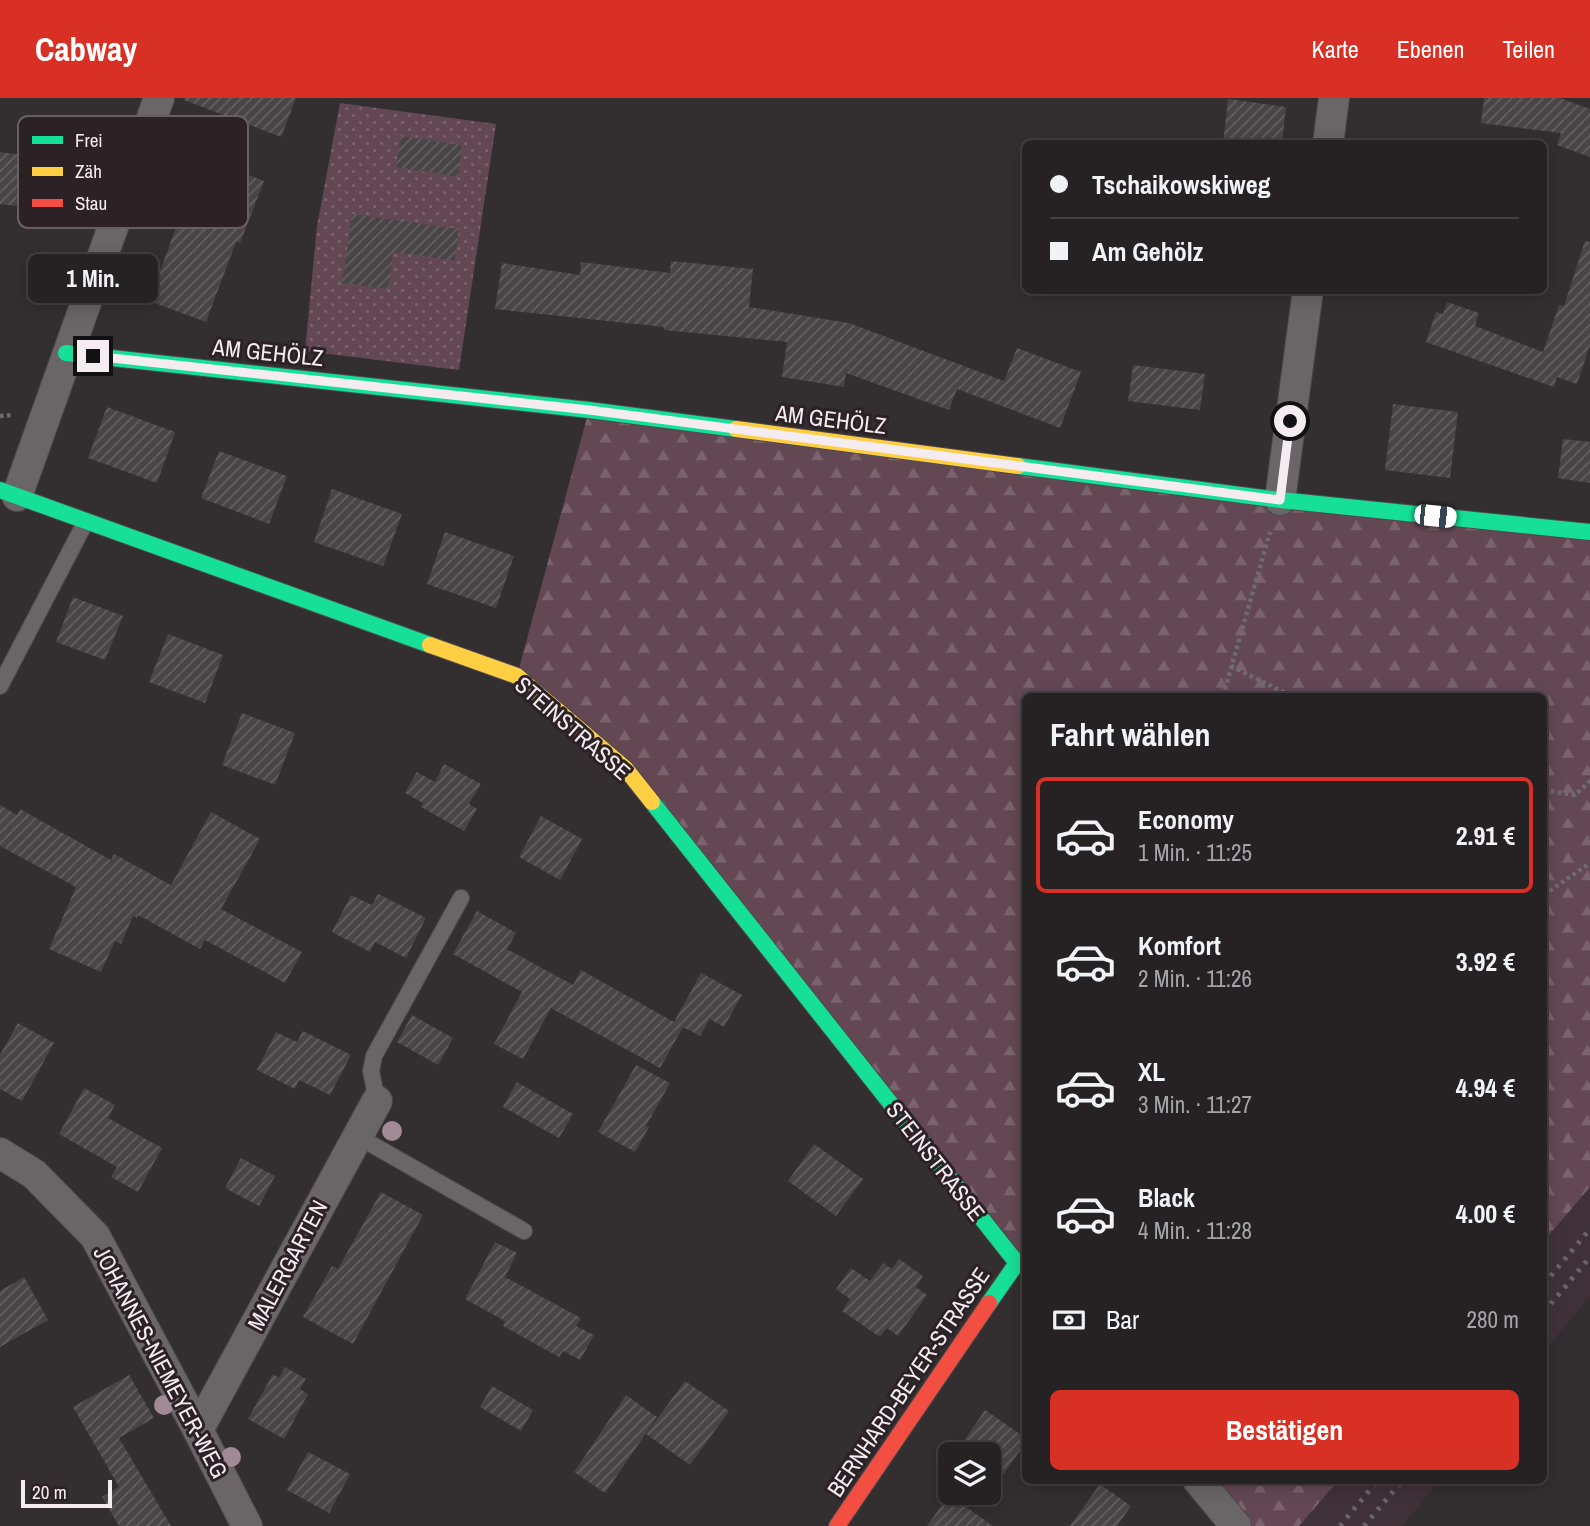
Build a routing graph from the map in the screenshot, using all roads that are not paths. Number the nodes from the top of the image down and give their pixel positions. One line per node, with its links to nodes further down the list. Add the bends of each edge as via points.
1 (159, 98): 3 (street)
2 (1334, 98): 4 (street)
3 (152, 116)
4 (1329, 140)
5 (112, 228): 7 (street)
6 (1307, 294): 9 (street)
7 (66, 353): 8 (street); 9 (street, AM GEHÖLZ, via 589,410)
8 (8, 493): 10 (street, STEINSTRASSE)
9 (1280, 500): 11 (street, AM GEHÖLZ)
10 (86, 521): 12 (lane); 18 (street, STEINSTRASSE, via 517,676 625,768)
11 (1590, 532)
12 (0, 686)
13 (461, 898): 14 (lane, via 374,1056 371,1071)
14 (377, 1101): 15 (street, MALERGARTEN)
15 (358, 1136): 17 (lane); 19 (street, MALERGARTEN)
16 (0, 1153): 19 (street, JOHANNES-NIEMEYER-WEG, via 34,1174 95,1236)
17 (524, 1231)
18 (1021, 1268): 22 (street, BERNHARD-BEYER-STRASSE)
19 (198, 1430): 21 (street, JOHANNES-NIEMEYER-WEG)
20 (1201, 1484): 23 (street)
21 (247, 1526)
22 (837, 1526)
23 (1236, 1526)

